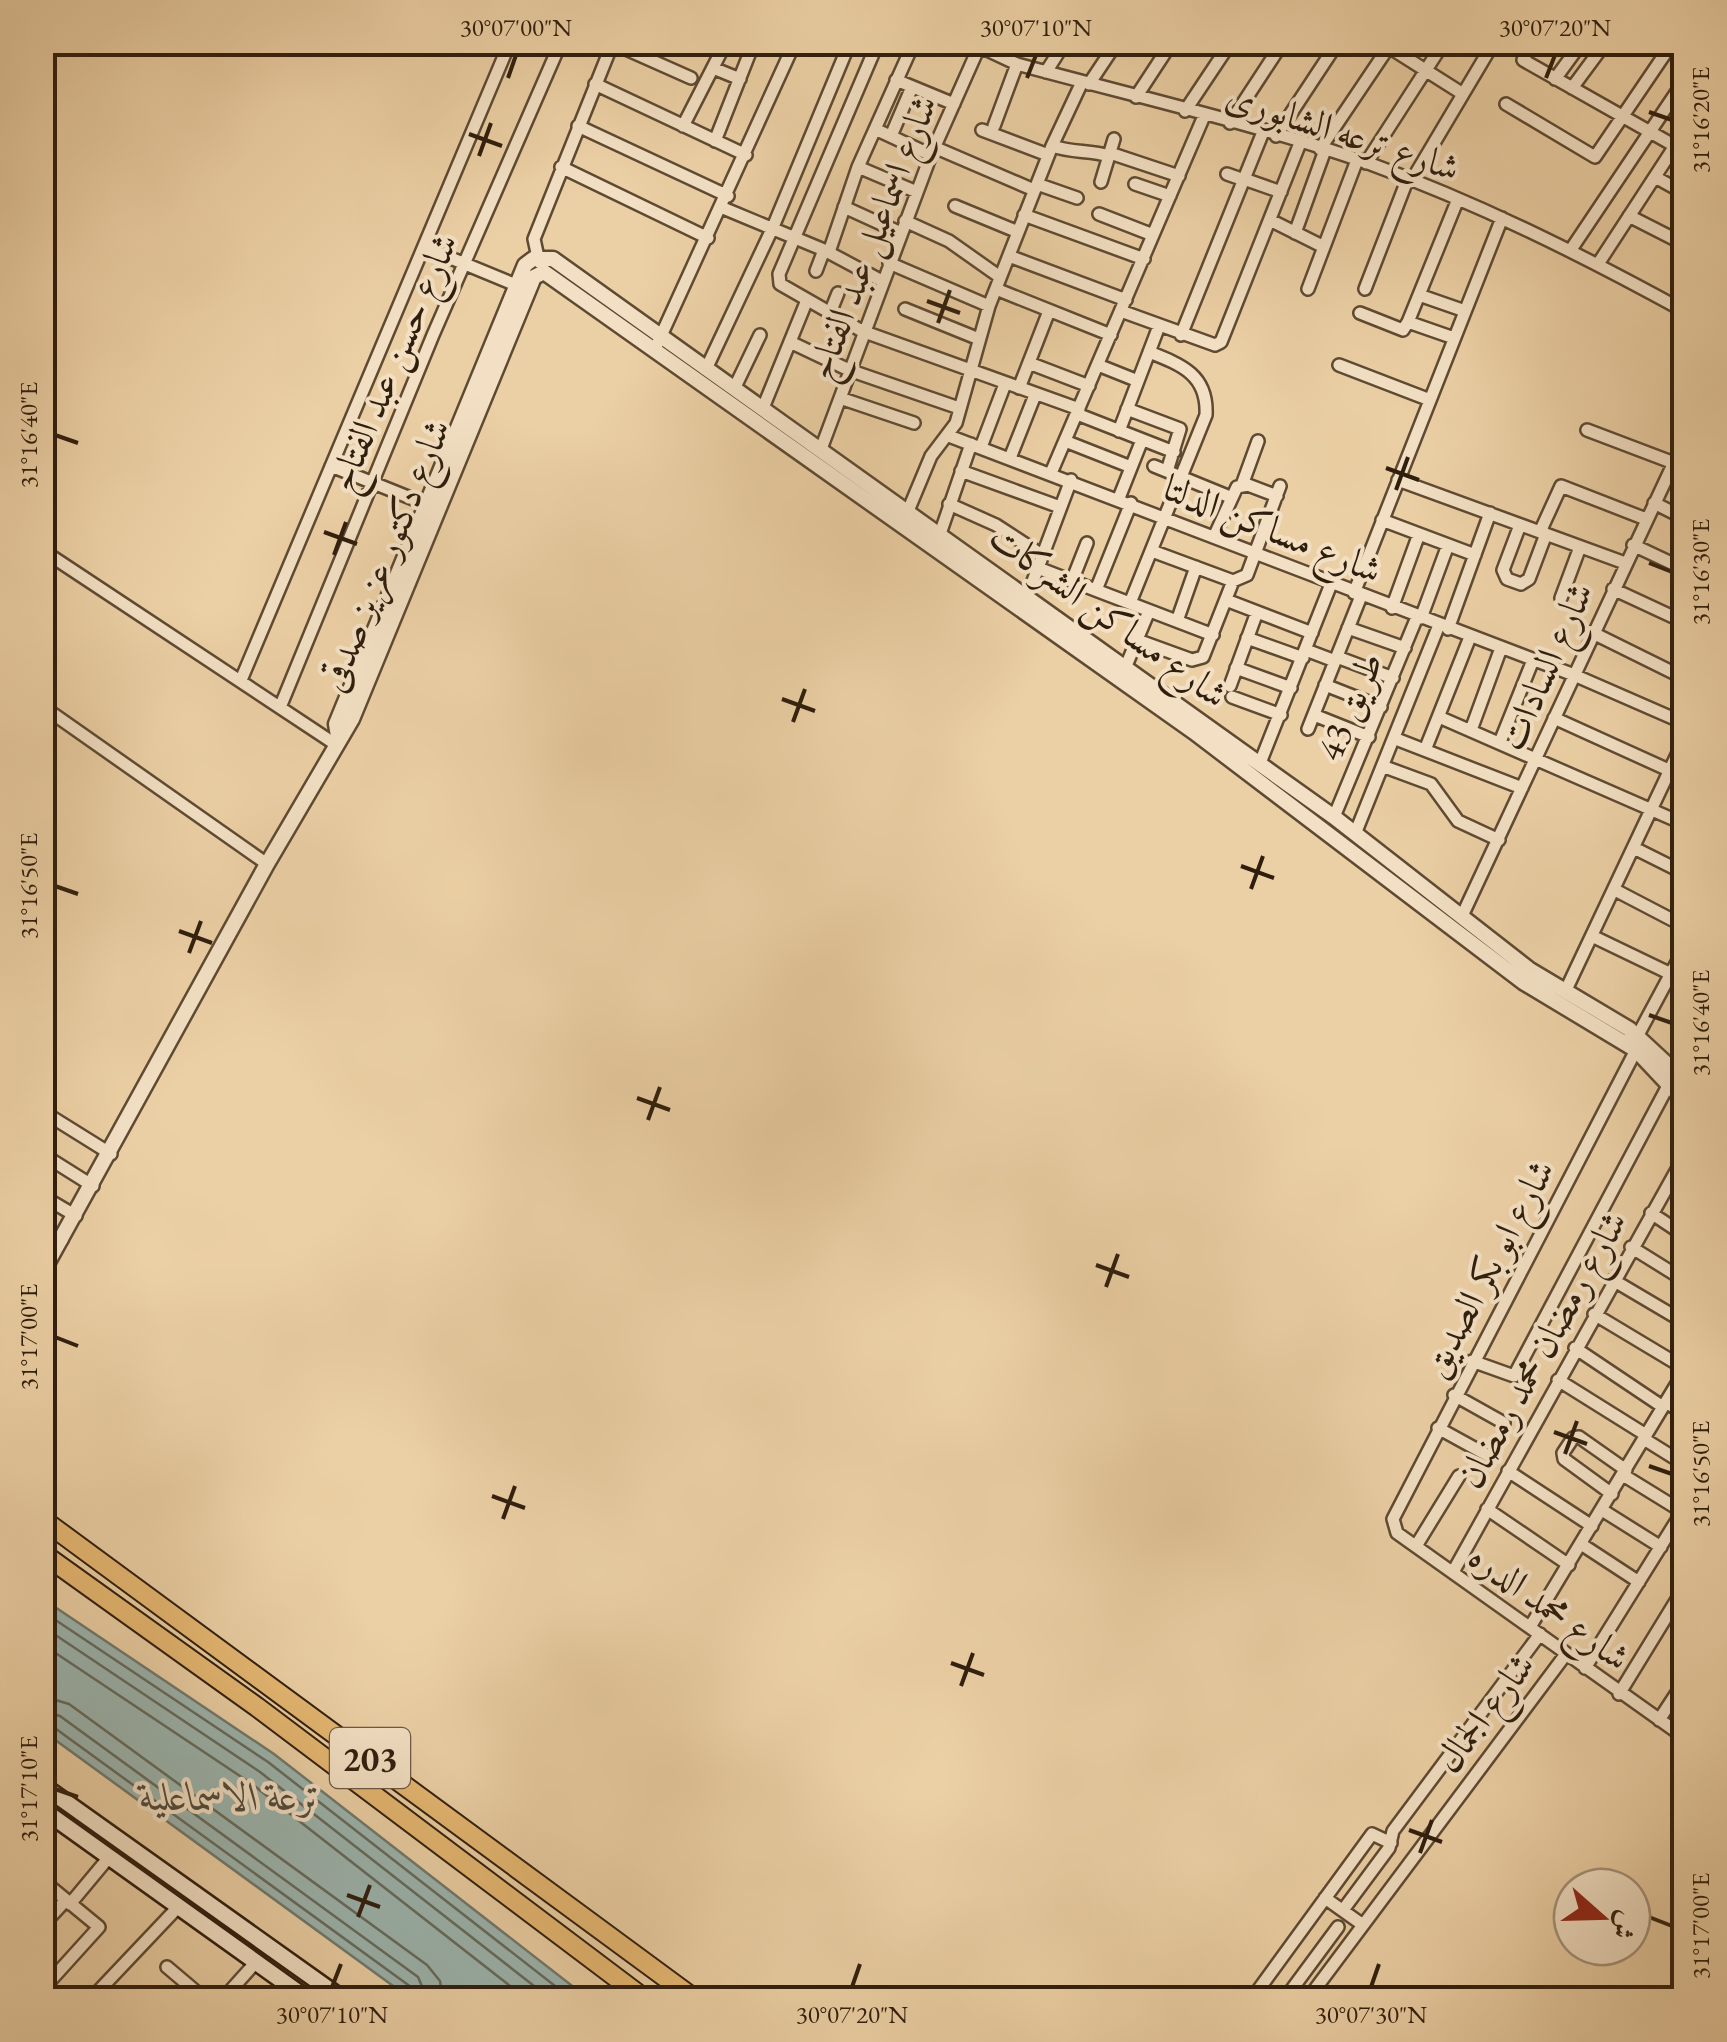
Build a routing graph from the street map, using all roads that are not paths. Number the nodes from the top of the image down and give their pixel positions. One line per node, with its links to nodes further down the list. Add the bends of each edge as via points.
1 (510, 42): 95 (street)
2 (562, 42): 103 (street, شارع حسن عبد الفتاح)
3 (726, 42): 27 (street)
4 (754, 42): 31 (street)
5 (795, 42): 61 (street)
6 (850, 42): 87 (street)
7 (878, 42): 92 (street)
8 (914, 42): 33 (street)
9 (1008, 42): 25 (street)
10 (1065, 42): 29 (street)
11 (1117, 42): 35 (street)
12 (1172, 42): 40 (street)
13 (1230, 42): 43 (street)
14 (1283, 42): 46 (street)
15 (1338, 42): 51 (street)
16 (1444, 42): 28 (street)
17 (1494, 42): 39 (street)
18 (1532, 42): 32 (street, via 1523,60)
19 (1582, 42): 32 (street)
20 (1606, 42): 38 (street)
21 (1673, 42): 45 (street)
22 (611, 43): 30 (street); 36 (street, شارع دكتور عزيز صدقى)
23 (1387, 44): 28 (street); 57 (street)
24 (974, 45): 25 (street, شارع ترعه الشابورى); 41 (street, شارع اسماعيل عبد الفتاح)
25 (998, 56): 26 (street, شارع ترعه الشابورى)
26 (1017, 64): 29 (street, شارع ترعه الشابورى); 58 (street, via 988,128)
27 (713, 68): 31 (street); 48 (street)
28 (1426, 71): 39 (street); 62 (street)
29 (1046, 72): 35 (street, شارع ترعه الشابورى)
30 (690, 78)
31 (740, 78): 54 (street)
32 (1556, 78): 38 (street)
33 (896, 80): 37 (street); 49 (street)
34 (1684, 81): 50 (street)
35 (1086, 83): 40 (street, شارع ترعه الشابورى); 58 (street)
36 (595, 84): 47 (street, شارع دكتور عزيز صدقى); 48 (street)
37 (912, 87): 41 (street); 52 (street)
38 (1572, 88): 45 (street)
39 (1463, 94): 68 (street)
40 (1136, 97): 43 (street, شارع ترعه الشابورى)
41 (954, 104): 59 (street, شارع اسماعيل عبد الفتاح)
42 (1506, 104): 45 (street, via 1592,157)
43 (1185, 110): 44 (street, شارع ترعه الشابورى)
44 (1204, 116): 46 (street, شارع ترعه الشابورى); 66 (street)
45 (1624, 117): 50 (street)
46 (1230, 123): 51 (street, شارع ترعه الشابورى)
47 (578, 126): 64 (street, شارع دكتور عزيز صدقى); 79 (street)
48 (683, 126): 54 (street)
49 (875, 129): 52 (street); 63 (street)
50 (1650, 132): 55 (street); 98 (street)
51 (1270, 134): 56 (street, شارع ترعه الشابورى); 69 (street)
52 (891, 136): 59 (street)
53 (1114, 139): 60 (street)
54 (715, 141): 61 (street)
55 (1680, 142): 67 (street)
56 (1300, 143): 57 (street, شارع ترعه الشابورى); 74 (street)
57 (1323, 149): 62 (street, شارع ترعه الشابورى); 90 (street)
58 (1050, 150): 60 (street); 72 (street)
59 (933, 151): 72 (street); 73 (street, شارع اسماعيل عبد الفتاح)
60 (1110, 154): 66 (street); 70 (street)
61 (746, 155): 79 (street)
62 (1361, 161): 68 (street, شارع ترعه الشابورى); 96 (street)
63 (858, 167): 73 (street); 81 (street)
64 (560, 168): 93 (street); 100 (street, شارع دكتور عزيز صدقى, via 534,240)
65 (1227, 174): 69 (street)
66 (1178, 176): 76 (street)
67 (1655, 177): 75 (street); 84 (street)
68 (1410, 179): 78 (street, شارع ترعه الشابورى); 110 (street)
69 (1244, 180): 74 (street); 128 (street)
70 (1101, 182)
71 (1135, 184): 76 (street)
72 (1035, 187): 77 (street); 83 (street)
73 (917, 192): 88 (street, شارع اسماعيل عبد الفتاح)
74 (1281, 192): 86 (street)
75 (1684, 193)
76 (1170, 196): 91 (street)
77 (1077, 198)
78 (1458, 200): 85 (street, شارع ترعه الشابورى); 113 (street)
79 (726, 202): 87 (street); 93 (street)
80 (954, 206): 89 (street)
81 (844, 208): 88 (street); 97 (street)
82 (1099, 214): 91 (street)
83 (1024, 215): 89 (street); 101 (street)
84 (1629, 216): 94 (street); 104 (street)
85 (1502, 218): 98 (street, شارع ترعه الشابورى); 121 (street)
86 (1270, 220): 90 (street); 128 (street, via 1223,339 1215,345)
87 (773, 227): 92 (street); 137 (street)
88 (903, 227): 102 (street, شارع اسماعيل عبد الفتاح); 108 (street, via 949,242)
89 (1018, 232): 99 (street)
90 (1294, 232): 96 (street)
91 (1153, 235): 101 (street)
92 (796, 237): 97 (street); 114 (street, via 779,274 784,287)
93 (708, 238): 131 (street)
94 (1684, 244)
95 (424, 247): 103 (street); 165 (street)
96 (1324, 247): 111 (street)
97 (826, 251): 105 (street); 107 (street)
98 (1570, 251): 104 (street, شارع ترعه الشابورى)
99 (1009, 256): 108 (street); 116 (street)
100 (536, 258): 106 (street); 109 (street, شارع دكتور عزيز صدقى, via 524,265); 131 (street, شارع مساكن الشركات, via 558,261)
101 (1144, 259): 116 (street)
102 (889, 263): 107 (street, شارع اسماعيل عبد الفتاح); 115 (street)
103 (466, 264): 109 (street); 172 (street, شارع حسن عبد الفتاح)
104 (1598, 264): 119 (street, شارع ترعه الشابورى)
105 (816, 271)
106 (548, 272): 131 (street, شارع مساكن الشركات); 254 (street, شارع دكتور عزيز صدقى, via 534,277 352,719)
107 (882, 281): 125 (street, شارع اسماعيل عبد الفتاح)
108 (998, 283): 115 (street); 118 (street)
109 (516, 285): 176 (street, شارع دكتور عزيز صدقى)
110 (1365, 288)
111 (1308, 289)
112 (838, 293): 120 (street)
113 (1419, 296): 121 (street); 123 (street)
114 (807, 300): 120 (street); 132 (street)
115 (989, 306): 130 (street)
116 (1123, 306): 124 (street); 127 (street)
117 (906, 309): 130 (street)
118 (1049, 311): 127 (street); 134 (street)
119 (1684, 311)
120 (830, 312): 125 (street)
121 (1465, 312): 129 (street)
122 (1360, 313): 123 (street, via 1403,330)
123 (1408, 322): 129 (street)
124 (1159, 326): 128 (street); 133 (street)
125 (862, 331): 138 (street, شارع اسماعيل عبد الفتاح); 139 (street)
126 (760, 335): 143 (street)
127 (1111, 335): 135 (street)
128 (1181, 335)
129 (1454, 338): 147 (street)
130 (978, 339): 139 (street)
131 (658, 342): 137 (street, شارع مساكن الشركات); 249 (street, شارع مساكن الشركات)
132 (790, 342): 138 (street); 148 (street)
133 (1149, 352): 140 (street); 169 (street, via 1184,366 1203,387 1202,430)
134 (1029, 363): 142 (street); 144 (street)
135 (1098, 365): 140 (street); 142 (street)
136 (1338, 366): 147 (street)
137 (706, 367): 143 (street, شارع مساكن الشركات)
138 (849, 370): 146 (street, شارع اسماعيل عبد الفتاح); 149 (street)
139 (968, 371): 141 (street); 149 (street)
140 (1138, 381): 150 (street)
141 (1005, 384): 144 (street); 160 (street)
142 (1089, 386): 151 (street)
143 (735, 388): 148 (street, شارع مساكن الشركات)
144 (1019, 388): 145 (street)
145 (1036, 394): 151 (street); 163 (street)
146 (840, 398): 152 (street); 161 (street, شارع اسماعيل عبد الفتاح)
147 (1430, 400): 171 (street)
148 (763, 408): 161 (street, شارع مساكن الشركات)
149 (958, 408): 155 (street)
150 (1128, 410): 154 (street); 162 (street, via 1180,429)
151 (1078, 412): 154 (street); 157 (street)
152 (914, 424)
153 (1587, 430): 164 (street)
154 (1119, 431): 156 (street)
155 (949, 436): 160 (street, شارع مساكن الدلتا); 180 (street, via 931,456)
156 (1142, 440): 162 (street); 166 (street)
157 (1065, 441): 166 (street); 168 (street)
158 (1258, 441): 173 (street)
159 (1684, 442): 164 (street, شارع السادات)
160 (976, 446): 163 (street, شارع مساكن الدلتا); 167 (street)
161 (821, 449): 180 (street, شارع مساكن الشركات)
162 (1174, 452): 169 (street, via 1161,468)
163 (1010, 458): 168 (street, شارع مساكن الدلتا)
164 (1678, 463): 177 (street, شارع السادات)
165 (332, 466): 172 (street); 238 (street)
166 (1131, 467): 175 (street)
167 (961, 471): 178 (street); 179 (street)
168 (1052, 473): 170 (street, شارع مساكن الدلتا)
169 (1182, 477): 174 (street); 182 (street)
170 (1070, 480): 175 (street, شارع مساكن الدلتا); 179 (street)
171 (1398, 480): 181 (street); 185 (street)
172 (373, 483): 176 (street); 241 (street, شارع حسن عبد الفتاح)
173 (1242, 485): 174 (street); 197 (street, via 1279,491)
174 (1230, 497): 190 (street)
175 (1129, 502): 182 (street, شارع مساكن الدلتا); 208 (street)
176 (423, 503): 254 (street, شارع دكتور عزيز صدقى, via 336,724)
177 (1654, 503): 183 (street); 184 (street, شارع السادات)
178 (949, 504): 188 (street); 198 (street, via 996,524)
179 (1060, 507): 198 (street)
180 (908, 512): 188 (street, شارع مساكن الشركات)
181 (1490, 514): 186 (street); 199 (street)
182 (1166, 517): 190 (street, شارع مساكن الدلتا); 196 (street)
183 (1684, 518)
184 (1646, 519): 187 (street, via 1557,488); 193 (street, شارع السادات)
185 (1382, 520): 189 (street); 209 (street)
186 (1520, 524): 187 (street); 187 (street, via 1503,576 1521,584 1532,574)
187 (1543, 533): 194 (street)
188 (940, 534): 210 (street, شارع مساكن الشركات)
189 (1419, 534): 192 (street); 214 (street)
190 (1214, 537): 197 (street, شارع مساكن الدلتا)
191 (1087, 543): 204 (street)
192 (1448, 545): 199 (street); 217 (street, طريق 43)
193 (1634, 545): 200 (street, شارع السادات); 203 (street)
194 (1580, 547): 200 (street); 211 (street)
195 (42, 550): 238 (street)
196 (1152, 551): 202 (street); 213 (street)
197 (1255, 553): 205 (street, via 1244,578); 206 (street, شارع مساكن الدلتا)
198 (1042, 555): 201 (street)
199 (1474, 555): 220 (street)
200 (1624, 563): 207 (street, شارع السادات)
201 (1038, 568): 204 (street); 210 (street)
202 (1196, 568): 205 (street); 218 (street)
203 (1684, 570)
204 (1072, 581): 208 (street)
205 (1233, 581): 212 (street)
206 (1331, 584): 209 (street, شارع مساكن الدلتا); 222 (street)
207 (1613, 589): 219 (street); 223 (street, شارع السادات)
208 (1099, 592): 213 (street)
209 (1357, 594): 214 (street, شارع مساكن الدلتا); 221 (street)
210 (1027, 597): 233 (street, شارع مساكن الشركات)
211 (1560, 598)
212 (1226, 600): 216 (street); 224 (street)
213 (1130, 603): 215 (street)
214 (1392, 608): 217 (street, شارع مساكن الدلتا)
215 (1148, 610): 218 (street); 227 (street)
216 (1256, 612): 222 (street); 226 (street)
217 (1419, 618): 220 (street, شارع مساكن الدلتا); 228 (street, طريق 43)
218 (1177, 622): 224 (street)
219 (1684, 622)
220 (1444, 627): 225 (street, شارع مساكن الدلتا); 253 (street)
221 (1348, 628): 228 (street); 231 (street)
222 (1312, 633): 230 (street)
223 (1593, 633): 235 (street, شارع السادات); 237 (street)
224 (1213, 635): 227 (street, via 1198,660)
225 (1470, 637): 229 (street, شارع مساكن الدلتا); 246 (street)
226 (1247, 638): 230 (street); 234 (street)
227 (1137, 640): 233 (street)
228 (1405, 648): 236 (street, طريق 43)
229 (1501, 648): 232 (street, شارع مساكن الدلتا); 251 (street)
230 (1304, 654): 231 (street); 240 (street)
231 (1336, 659): 236 (street); 239 (street)
232 (1533, 660): 235 (street, شارع مساكن الدلتا); 256 (street)
233 (1126, 666): 249 (street, شارع مساكن الشركات)
234 (1236, 668): 240 (street); 244 (street, via 1231,692)
235 (1574, 676): 247 (street, شارع السادات); 248 (street, شارع مساكن الدلتا)
236 (1393, 678): 243 (street, طريق 43)
237 (1684, 678)
238 (241, 680): 241 (street)
239 (1326, 685): 243 (street); 245 (street)
240 (1291, 688): 244 (street)
241 (281, 705): 254 (street)
242 (42, 706): 270 (street)
243 (1382, 707): 252 (street, طريق 43)
244 (1281, 715): 259 (street)
245 (1314, 715): 250 (street); 252 (street)
246 (1438, 717): 251 (street); 257 (street)
247 (1554, 718): 258 (street, شارع السادات); 261 (street)
248 (1684, 723)
249 (1198, 727): 259 (street, شارع مساكن الشركات); 279 (street, شارع مساكن الشركات, via 1523,982)
250 (1308, 729)
251 (1471, 730): 256 (street)
252 (1369, 737): 265 (street, طريق 43)
253 (1396, 738): 257 (street); 260 (street)
254 (337, 740): 270 (street)
255 (1684, 740): 261 (street)
256 (1500, 742): 258 (street)
257 (1425, 750): 263 (street)
258 (1537, 756): 263 (street, شارع السادات); 264 (street)
259 (1260, 763): 265 (street, شارع مساكن الشركات)
260 (1385, 767): 267 (street); 268 (street, via 1430,784 1458,821)
261 (1670, 769): 262 (street); 264 (street)
262 (1684, 777)
263 (1522, 788): 268 (street, شارع السادات)
264 (1652, 809): 266 (street); 269 (street)
265 (1334, 817): 267 (street, شارع مساكن الشركات)
266 (1684, 824)
267 (1356, 834): 273 (street, شارع مساكن الشركات)
268 (1499, 840): 273 (street, شارع السادات)
269 (1634, 848): 271 (street); 272 (street)
270 (266, 864): 284 (street)
271 (1684, 872)
272 (1614, 890): 274 (street); 275 (street)
273 (1462, 916): 278 (street, شارع مساكن الشركات)
274 (1684, 926)
275 (1592, 936): 277 (street); 278 (street)
276 (1684, 949): 277 (street, شارع ابو بكر الصديق)
277 (1672, 974): 279 (street, شارع ابو بكر الصديق)
278 (1565, 992): 279 (street, شارع مساكن الشركات)
279 (1637, 1042): 281 (street); 301 (street, شارع ابو بكر الصديق)
280 (1684, 1051): 281 (street)
281 (1677, 1077): 282 (street); 303 (street)
282 (1684, 1101)
283 (42, 1111): 284 (street)
284 (111, 1154): 287 (street)
285 (1684, 1157): 289 (street, شارع رمضان محمد رمضان)
286 (44, 1159): 287 (street)
287 (93, 1186): 290 (street)
288 (42, 1196): 290 (street)
289 (1651, 1213): 292 (street); 294 (street, شارع رمضان محمد رمضان)
290 (76, 1216): 293 (street)
291 (42, 1229): 293 (street)
292 (1684, 1235)
293 (62, 1240): 295 (street)
294 (1631, 1247): 296 (street, شارع رمضان محمد رمضان); 297 (street)
295 (42, 1273)
296 (1613, 1280): 298 (street, شارع رمضان محمد رمضان); 299 (street)
297 (1684, 1280)
298 (1594, 1314): 300 (street, شارع رمضان محمد رمضان); 302 (street)
299 (1684, 1322)
300 (1576, 1348): 304 (street, شارع رمضان محمد رمضان); 307 (street)
301 (1472, 1361): 303 (street); 306 (street, شارع ابو بكر الصديق)
302 (1684, 1370): 307 (street)
303 (1510, 1378): 305 (street)
304 (1558, 1380): 311 (street); 314 (street, شارع رمضان محمد رمضان)
305 (1523, 1385)
306 (1454, 1395): 309 (street); 310 (street, شارع ابو بكر الصديق)
307 (1664, 1404): 308 (street); 311 (street)
308 (1684, 1414)
309 (1504, 1423)
310 (1438, 1428): 312 (street); 321 (street, شارع ابو بكر الصديق)
311 (1645, 1437): 313 (street); 315 (street)
312 (1487, 1455)
313 (1684, 1464)
314 (1508, 1471): 318 (street, شارع رمضان محمد رمضان); 323 (street)
315 (1624, 1472): 317 (street); 317 (street, via 1573,1438 1564,1459); 320 (street)
316 (1459, 1476): 325 (street)
317 (1612, 1494): 319 (street)
318 (1487, 1510): 329 (street); 331 (street, شارع رمضان محمد رمضان)
319 (1602, 1510): 323 (street); 326 (street)
320 (1684, 1511): 326 (street)
321 (1394, 1515): 325 (street, شارع محمد الدره, via 1398,1532)
322 (50, 1524): 327 (main road, 203); 328 (main road)
323 (1592, 1526): 324 (street)
324 (1582, 1544): 329 (street); 332 (street)
325 (1416, 1546): 331 (street, شارع محمد الدره)
326 (1660, 1547): 332 (street)
327 (84, 1549): 330 (main road); 364 (main road, 203)
328 (42, 1551): 330 (main road, 203)
329 (1569, 1565): 334 (street)
330 (68, 1572): 363 (main road, 203)
331 (1453, 1572): 334 (street, شارع محمد الدره)
332 (1639, 1582): 336 (street)
333 (1684, 1588): 338 (street)
334 (1535, 1630): 335 (street, شارع محمد الدره); 343 (street, via 1393,1831)
335 (1566, 1654): 336 (street, شارع محمد الدره); 350 (street, شارع الجمال)
336 (1585, 1668): 338 (street, شارع محمد الدره)
337 (1684, 1682): 339 (street)
338 (1619, 1694): 339 (street, شارع محمد الدره)
339 (1659, 1720): 340 (street, شارع محمد الدره)
340 (1684, 1737)
341 (42, 1785): 362 (main road)
342 (46, 1817): 344 (main road)
343 (1391, 1843): 346 (street, via 1372,1834); 349 (street)
344 (110, 1856): 347 (street); 348 (main road)
345 (42, 1880): 347 (street)
346 (1326, 1898): 349 (street); 354 (street)
347 (68, 1901): 351 (street); 357 (street, via 98,1927)
348 (179, 1906): 353 (main road); 359 (street)
349 (1343, 1910): 350 (street)
350 (1363, 1924): 367 (street, شارع الجمال)
351 (42, 1926)
352 (1338, 1927): 356 (street)
353 (257, 1961): 358 (main road); 361 (street)
354 (1276, 1965): 356 (street); 365 (street)
355 (168, 1967): 360 (street)
356 (1298, 1980): 366 (street)
357 (42, 1990)
358 (301, 1997)
359 (90, 2000)
360 (206, 2000)
361 (222, 2000)
362 (344, 2000)
363 (646, 2000)
364 (696, 2000)
365 (1251, 2000)
366 (1284, 2000)
367 (1307, 2000)

